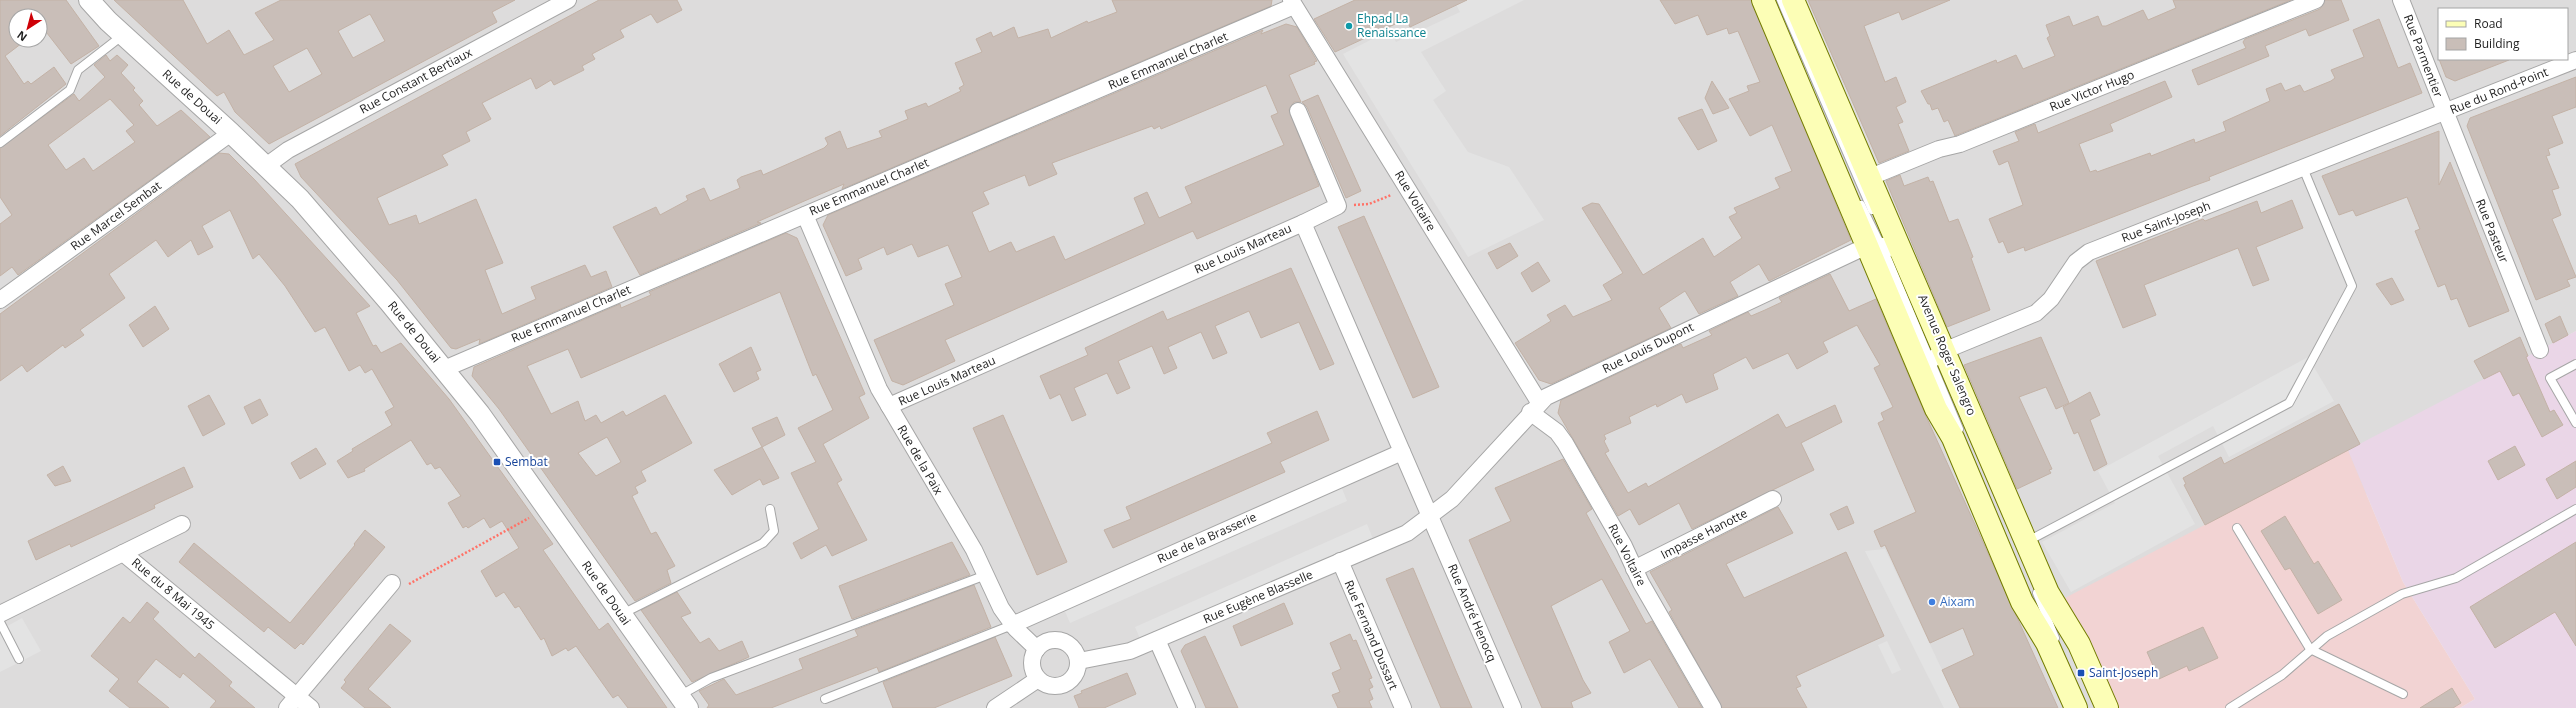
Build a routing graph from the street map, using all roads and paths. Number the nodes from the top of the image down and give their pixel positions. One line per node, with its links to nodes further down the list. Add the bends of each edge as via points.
1 (89, 0): 10 (street, Rue de Douai)
2 (568, 0): 16 (street, Rue Constant Bertiaux, via 288,150)
3 (1763, 0): 23 (main road, Avenue Roger Salengro)
4 (1773, 0): 23 (lane, via 1848,179)
5 (1781, 0): 23 (lane)
6 (1793, 0): 18 (main road, Avenue Roger Salengro)
7 (2316, 0): 18 (street, Rue Victor Hugo, via 1960,144 1939,149)
8 (2401, 0): 13 (street, Rue Parmentier)
9 (1293, 3): 19 (street, Rue Voltaire); 21 (street, Rue Emmanuel Charlet)
10 (123, 35): 14 (street, Rue de Douai); 15 (lane, via 78,70 70,90)
11 (2576, 60): 13 (street, Rue du Rond-Point)
12 (1298, 111): 20 (street)
13 (2445, 113): 17 (street, Rue Saint-Joseph); 25 (street, Rue Pasteur)
14 (231, 133): 16 (street, Rue de Douai); 24 (street, Rue Marcel Sembat)
15 (0, 143)
16 (266, 166): 28 (street, Rue de Douai, via 326,228)
17 (2303, 168): 26 (street, Rue Saint-Joseph, via 2088,252 2076,262 2051,299 2036,313); 40 (lane, via 2352,286 2289,402)
18 (1868, 178): 23 (main road, Avenue Roger Salengro)
19 (1406, 188): 20 (path, via 1369,204); 30 (street, Rue Voltaire)
20 (1338, 206): 22 (street)
21 (805, 215): 28 (street, Rue Emmanuel Charlet); 29 (street, Rue de la Paix, via 874,379)
22 (1303, 223): 29 (street, Rue Louis Marteau); 32 (street, Rue Louis Marteau)
23 (1886, 248): 26 (main road, Avenue Roger Salengro); 26 (main road, Avenue Roger Salengro); 30 (street, Rue Louis Dupont, via 1687,328 1552,394)
24 (0, 300)
25 (2540, 350)
26 (1933, 360): 40 (main road, Avenue Roger Salengro); 51 (lane, via 2033,581); 51 (main road, Avenue Roger Salengro, via 1936,409 1953,438 2022,602)
27 (2576, 364): 31 (lane, via 2550,378)
28 (444, 369): 34 (street, Rue de Douai, via 480,414)
29 (889, 406): 44 (street, Rue de la Paix)
30 (1535, 407): 37 (street, Rue Louis Dupont, via 1456,495); 43 (street, Rue Voltaire, via 1566,443)
31 (2576, 423)
32 (1402, 452): 37 (street, Rue Louis Marteau); 49 (street, Rue de la Brasserie)
33 (1773, 499): 43 (street, Impasse Hanotte)
34 (547, 508): 45 (path, via 404,586); 47 (street, Rue de Douai)
35 (770, 509): 47 (lane, via 774,531 763,543)
36 (2576, 509): 53 (lane, via 2456,578 2402,594 2327,636)
37 (1431, 517): 42 (street, Rue Eugène Blasselle, via 1408,533); 65 (street, Rue André Henocq)
38 (182, 524): 41 (street)
39 (2237, 528): 53 (lane)
40 (2026, 542): 68 (main road, Avenue Roger Salengro, via 2051,598 2079,644)
41 (123, 553): 46 (street, Rue du 8 Mai 1945); 59 (street, Rue du 8 Mai 1945)
42 (1340, 561): 50 (street, Rue Eugène Blasselle); 64 (street, Rue Fernand Dussart)
43 (1634, 569): 66 (street, Rue Voltaire)
44 (986, 575): 49 (street, Rue de la Paix); 60 (lane, via 711,678)
45 (392, 583): 59 (street)
46 (0, 614)
47 (621, 614): 60 (street, Rue de Douai)
48 (0, 622): 54 (lane)
49 (1012, 625): 52 (street, Rue de la Paix); 58 (lane)
50 (1157, 640): 55 (street, Rue Eugène Blasselle, via 1122,654); 63 (street)
51 (2052, 644): 67 (main road, Avenue Roger Salengro)
52 (1037, 649): 55 (street, via 1046,641 1062,641 1075,650); 56 (street, via 1032,664)
53 (2310, 649): 57 (lane); 69 (lane, via 2282,675)
54 (18, 659)
55 (1079, 661): 56 (street, via 1075,676 1063,686 1047,686)
56 (1038, 679): 62 (street)
57 (2403, 694)
58 (825, 699)
59 (292, 702): 61 (street, Rue du 8 Mai 1945)
60 (684, 702)
61 (311, 708)
62 (995, 708)
63 (1187, 708)
64 (1402, 708)
65 (1513, 708)
66 (1713, 708)
67 (2076, 708)
68 (2107, 708)
69 (2230, 708)

